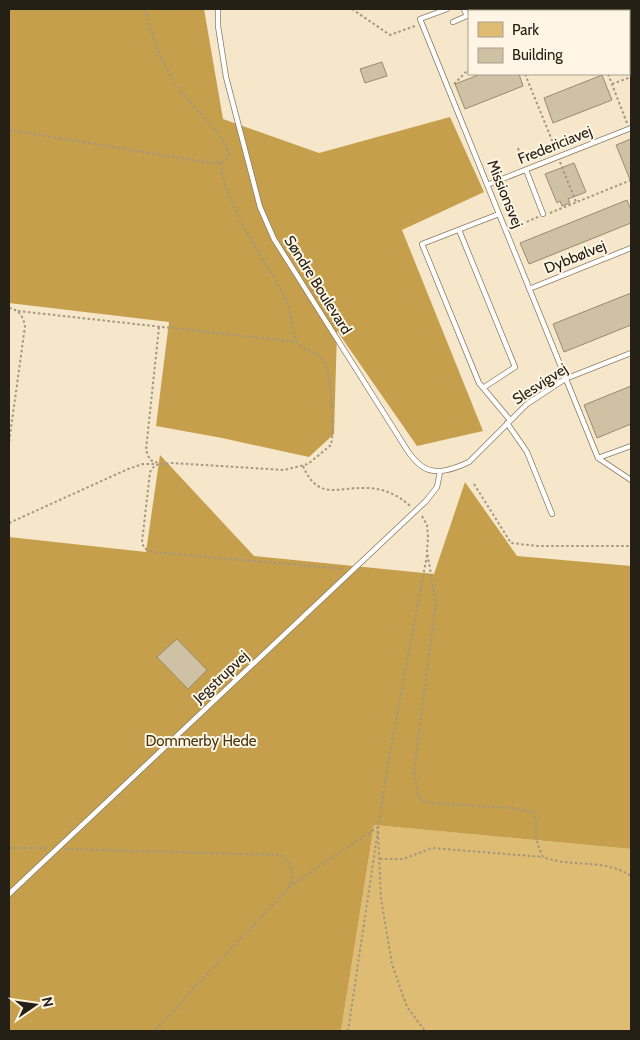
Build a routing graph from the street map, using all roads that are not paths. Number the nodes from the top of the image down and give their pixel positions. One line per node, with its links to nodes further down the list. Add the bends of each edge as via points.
1 (218, 9): 20 (lane, Søndre Boulevard, via 226,77 260,207 274,239 409,453 424,468)
2 (447, 9): 8 (lane, Missionsvej, via 421,21)
3 (464, 9): 4 (lane)
4 (468, 16): 5 (lane)
5 (453, 22)
6 (630, 128): 7 (lane, Fredericiavej)
7 (526, 170): 8 (lane, Fredericiavej); 10 (lane)
8 (487, 185): 9 (lane, Missionsvej)
9 (499, 214): 11 (lane); 13 (lane, Missionsvej)
10 (543, 214)
11 (459, 230): 16 (lane, via 515,368); 16 (lane, via 422,244)
12 (631, 248): 13 (lane, Dybbølvej)
13 (529, 289): 15 (lane, Missionsvej)
14 (631, 353): 15 (lane, Slesvigvej)
15 (565, 379): 17 (lane, Slesvigvej, via 527,404); 19 (lane, Missionsvej)
16 (483, 388): 17 (lane)
17 (509, 422): 20 (lane, Slesvigvej, via 469,462); 22 (lane, via 527,452)
18 (631, 446): 19 (lane)
19 (598, 458): 21 (lane)
20 (440, 472): 23 (lane, Jegstrupvej, via 437,487 416,510)
21 (631, 480)
22 (552, 514)
23 (9, 894)

